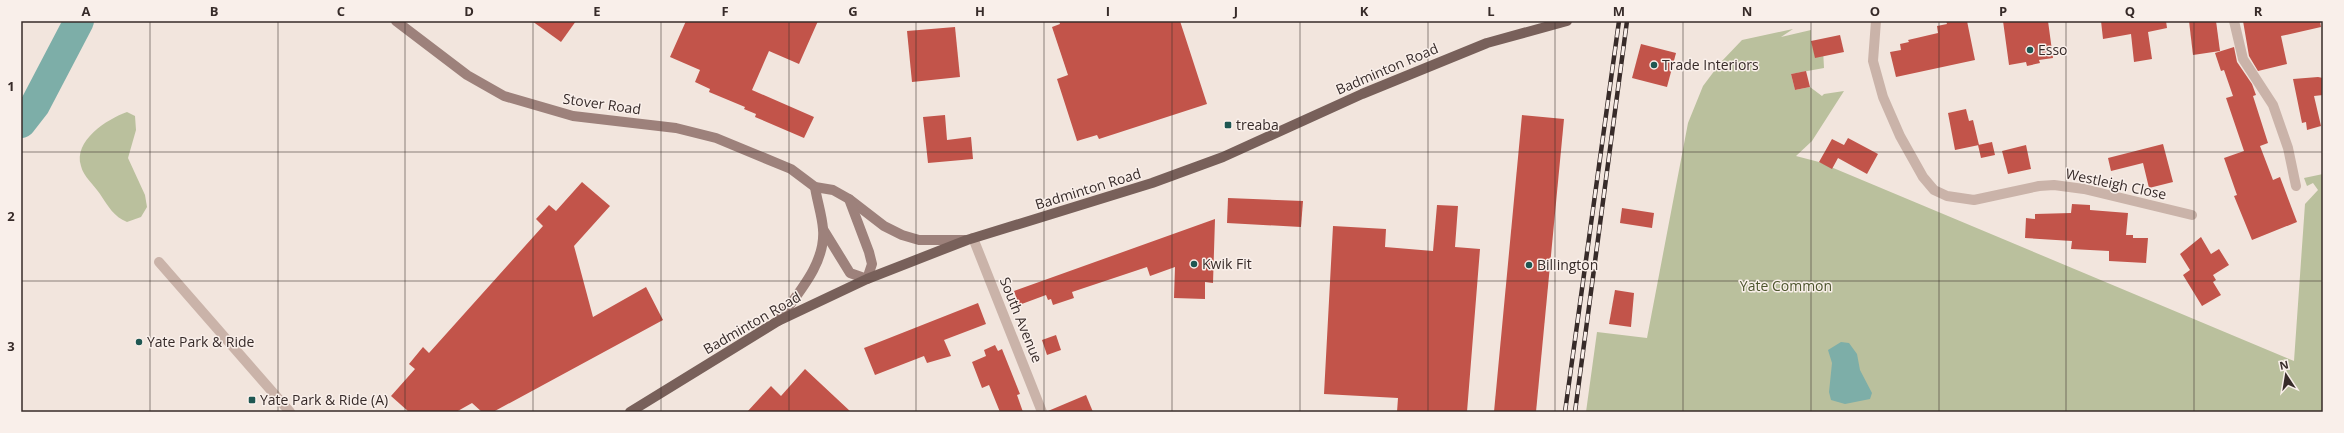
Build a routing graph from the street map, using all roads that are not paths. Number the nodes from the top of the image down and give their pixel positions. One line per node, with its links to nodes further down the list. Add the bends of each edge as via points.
1 (396, 21): 6 (main road, Stover Road, via 467,75 504,96 573,116 676,128 716,138 791,169)
2 (1567, 21): 10 (main road, Badminton Road, via 1487,43 1362,94 1217,160 1152,183)
3 (1876, 21): 8 (street, Westleigh Close, via 1873,61 1883,97 1900,136 1923,177 1934,190 1947,196 1974,200 2054,185 2084,189)
4 (2234, 21): 5 (street, via 2243,59 2273,105 2288,148)
5 (2296, 186)
6 (815, 187): 7 (main road, Stover Road, via 833,190); 9 (main road)
7 (849, 199): 10 (main road, Stover Road, via 884,226 902,235 919,240); 12 (main road, via 872,264)
8 (2192, 215)
9 (823, 229): 12 (main road, via 850,273); 13 (main road, via 820,250 810,276)
10 (970, 239): 12 (main road, Badminton Road); 16 (street, South Avenue)
11 (159, 262): 14 (street)
12 (867, 279): 13 (main road, Badminton Road)
13 (778, 321): 15 (main road, Badminton Road)
14 (290, 412)
15 (630, 412)
16 (1042, 412)

